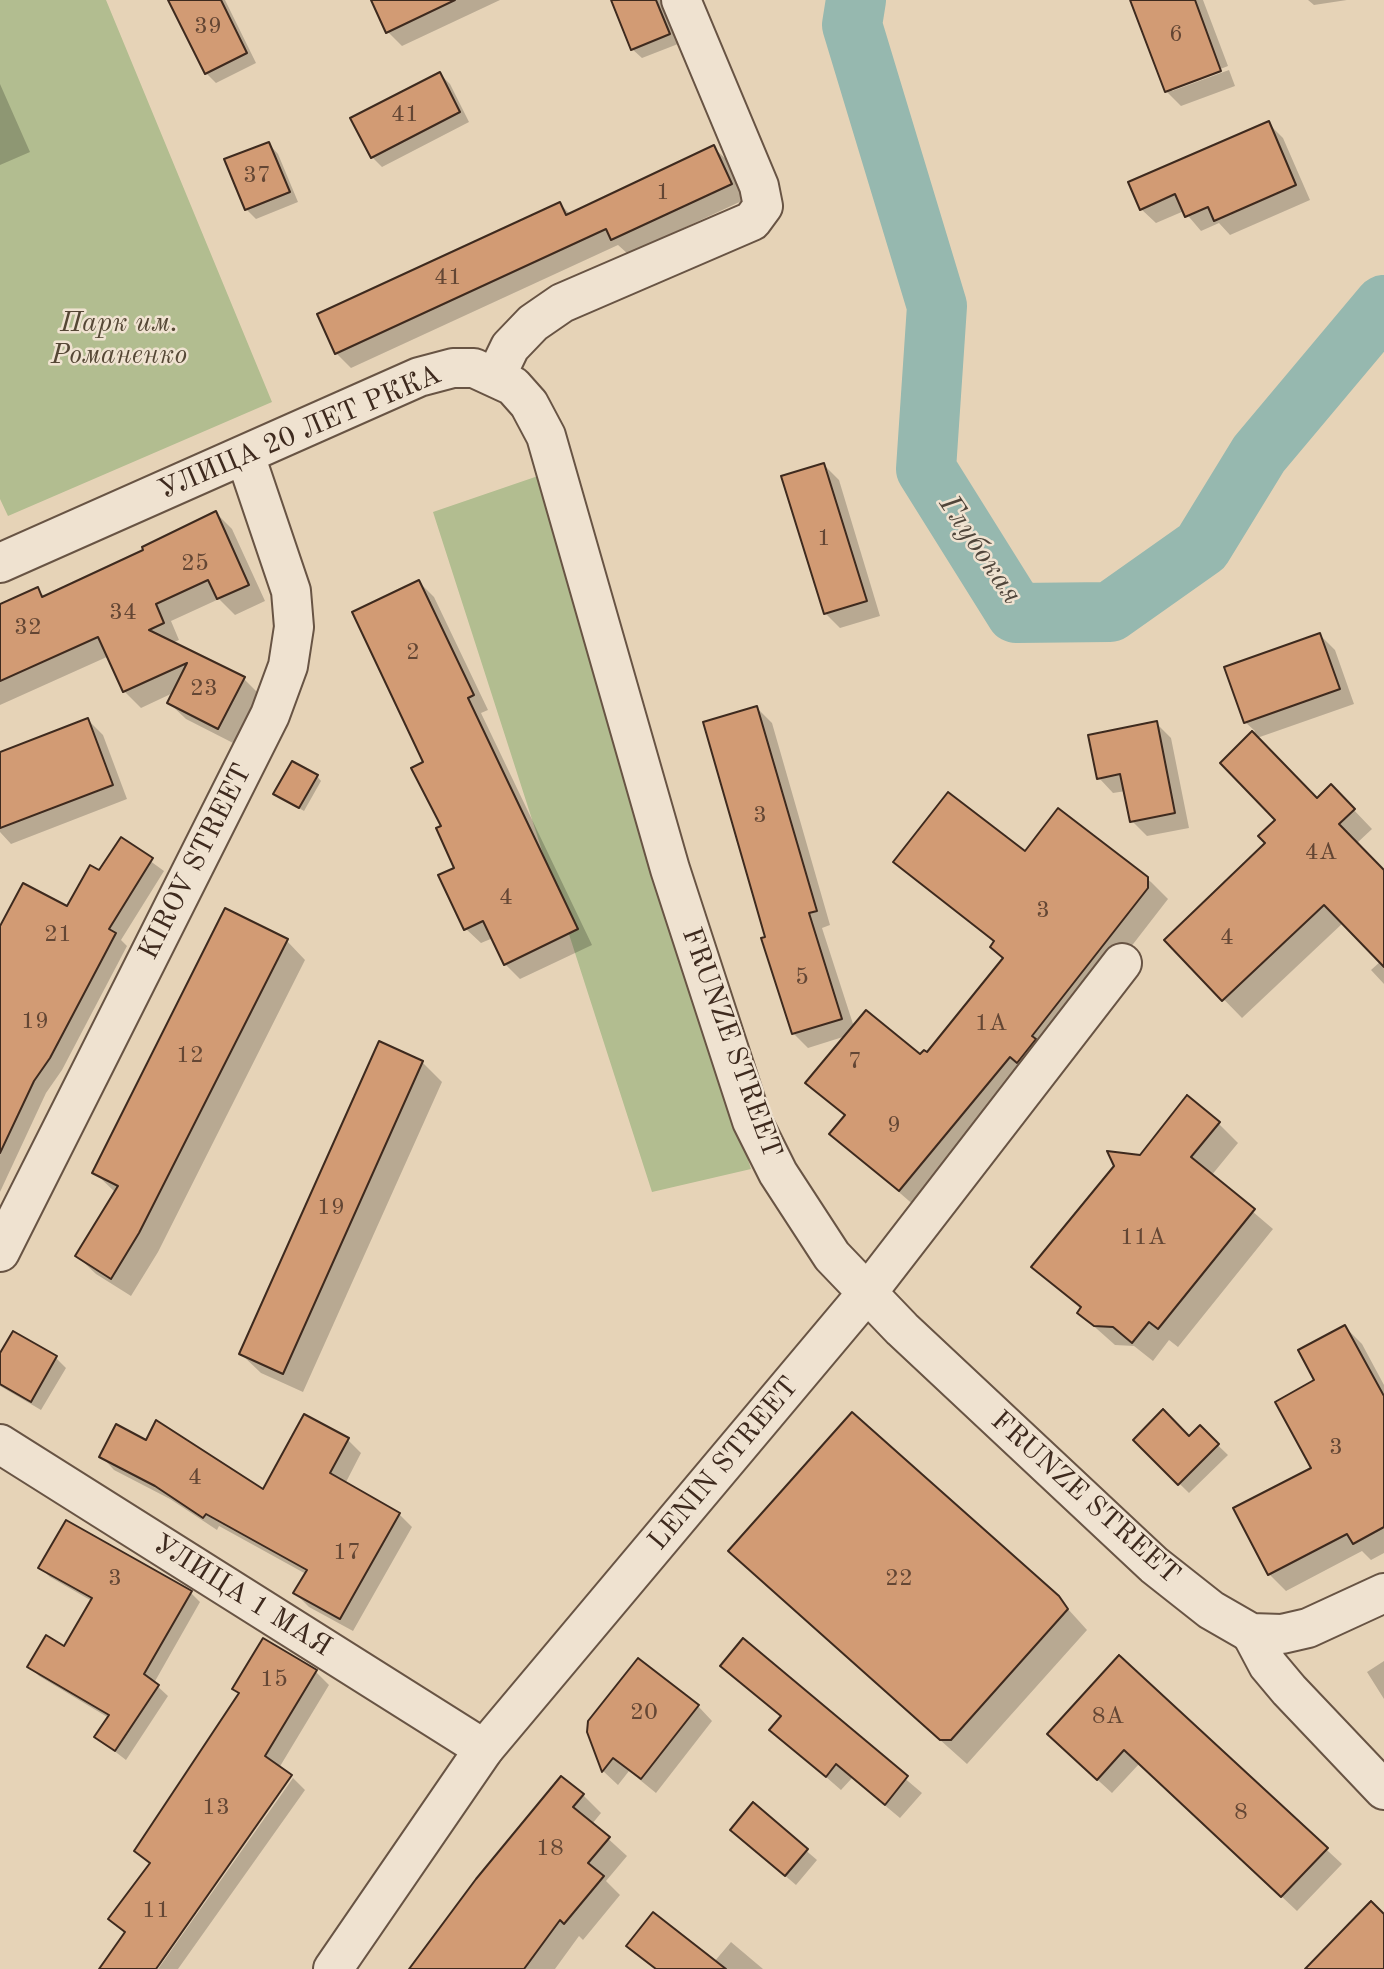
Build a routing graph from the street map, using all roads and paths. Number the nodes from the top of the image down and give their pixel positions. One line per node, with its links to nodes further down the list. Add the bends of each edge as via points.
1 (681, 0): 2 (street, via 760,186 763,206 752,221 562,303 510,347)
2 (496, 376): 3 (street, УЛИЦА 20 ЛЕТ РККА, via 463,368 419,377); 7 (street, FRUNZE STREET, via 529,404 546,436 670,869 752,1121 803,1214 832,1256)
3 (245, 455): 4 (street, УЛИЦА 20 ЛЕТ РККА); 6 (street, KIROV STREET, via 291,591 294,627 288,666 270,715)
4 (0, 563)
5 (1122, 963): 7 (street, LENIN STREET)
6 (0, 1252)
7 (867, 1293): 10 (street, FRUNZE STREET, via 1154,1565 1211,1610); 11 (street, LENIN STREET)
8 (0, 1444): 11 (street, УЛИЦА 1 МАЯ)
9 (1384, 1593): 10 (street, via 1308,1628 1282,1634)
10 (1251, 1633): 12 (street, via 1268,1665 1289,1690)
11 (484, 1749): 13 (street, LENIN STREET)
12 (1384, 1790)
13 (333, 1969)

